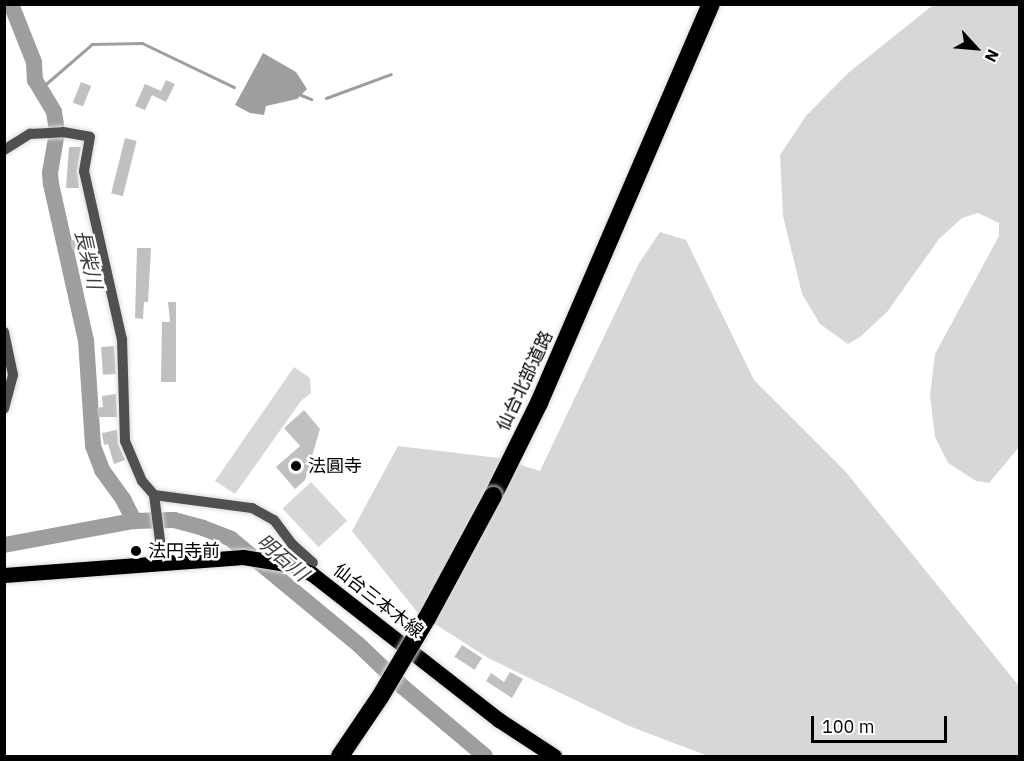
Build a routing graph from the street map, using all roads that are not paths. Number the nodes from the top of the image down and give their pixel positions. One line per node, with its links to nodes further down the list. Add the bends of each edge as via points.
1 (711, 4): 3 (highway, 仙台北部道路)
2 (722, 4): 3 (highway)
3 (657, 129): 12 (highway, 仙台北部道路, bridge, via 539,403 493,496 427,618)
4 (7, 149): 8 (street, via 30,134 63,132 90,137 84,171 122,339 125,441)
5 (4, 332): 6 (street)
6 (7, 358): 7 (street, via 13,375)
7 (4, 409)
8 (154, 501): 9 (street); 10 (street, via 252,508 274,520)
9 (163, 563): 11 (main road, 仙台三本木線); 13 (main road, 仙台三本木線, via 243,557 292,565 312,574 499,720)
10 (313, 563)
11 (4, 575)
12 (340, 756)
13 (555, 756)

